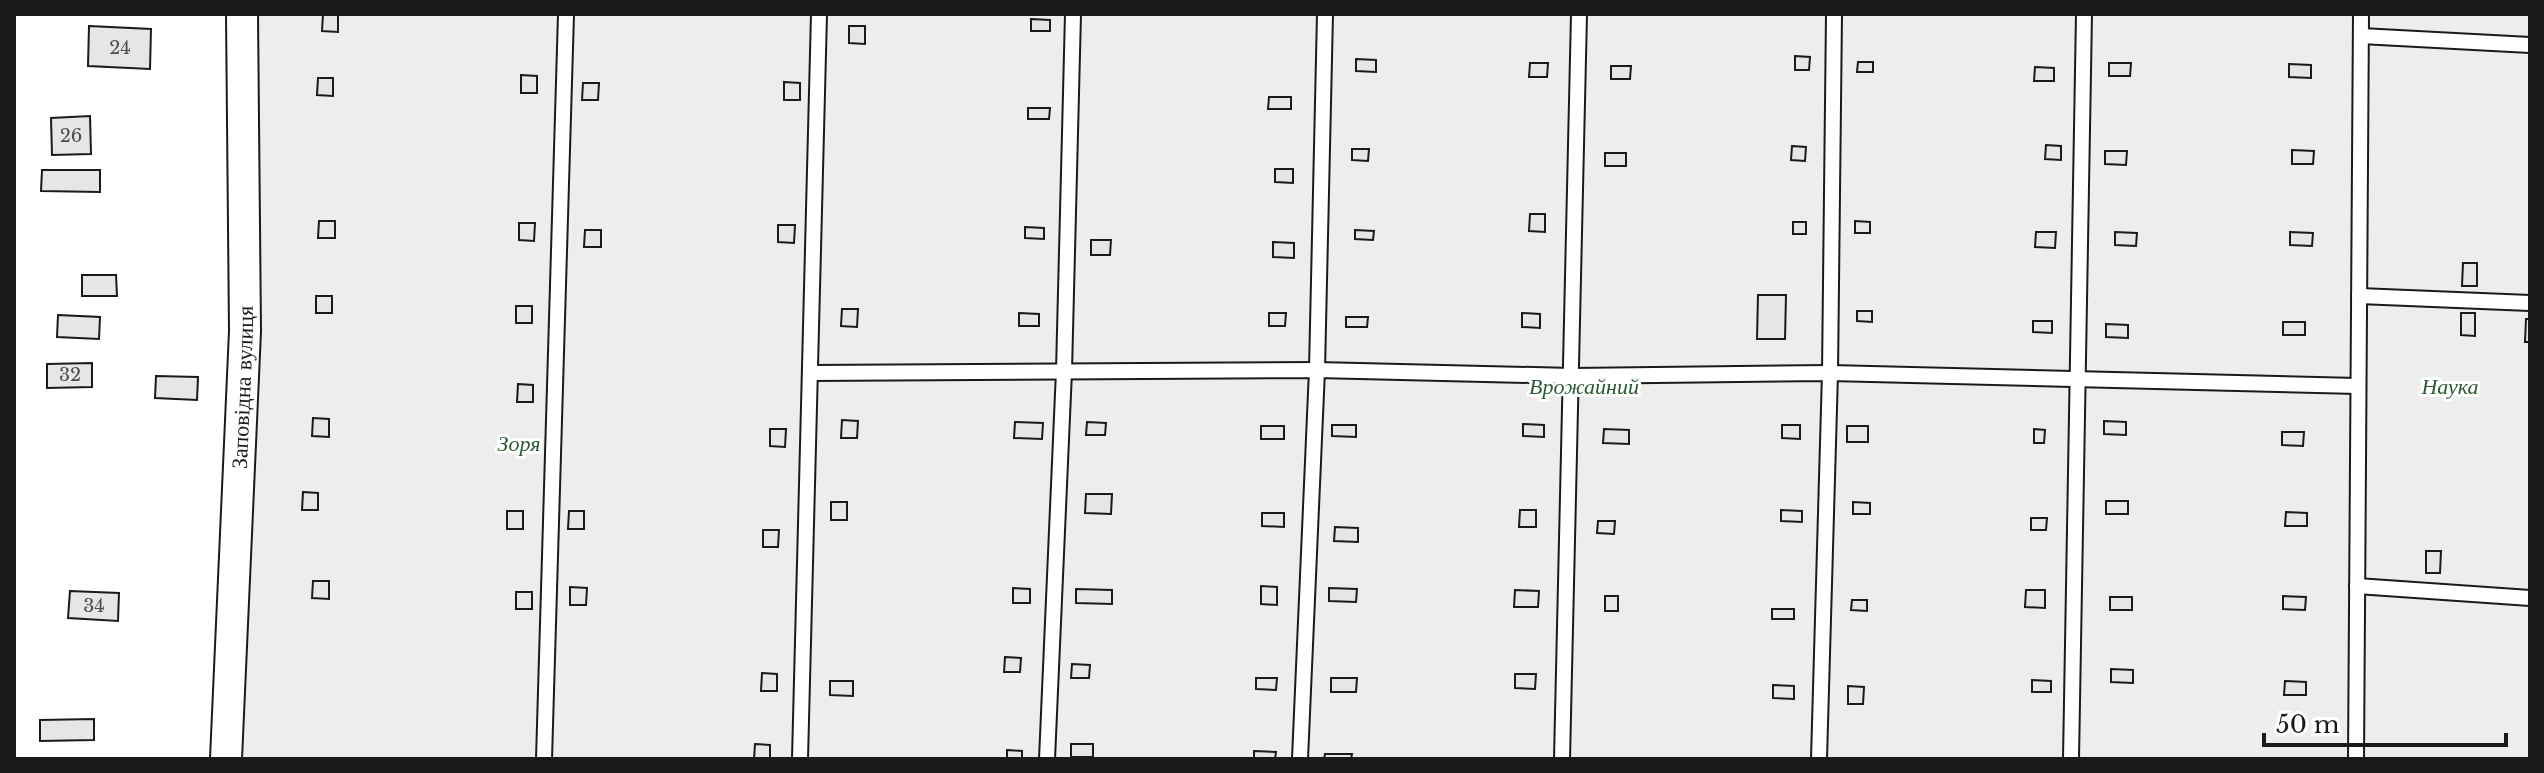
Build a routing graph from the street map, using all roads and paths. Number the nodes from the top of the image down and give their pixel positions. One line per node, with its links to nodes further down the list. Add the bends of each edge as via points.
1 (242, 14): 23 (street, Заповідна вулиця, via 245,331)
2 (566, 14): 24 (lane)
3 (819, 14): 16 (lane)
4 (1073, 14): 15 (lane)
5 (1325, 14): 14 (lane)
6 (1579, 14): 18 (lane)
7 (1834, 14): 17 (lane)
8 (2084, 14): 19 (lane)
9 (2361, 14): 10 (lane)
10 (2361, 36): 11 (lane); 12 (lane)
11 (2530, 45)
12 (2359, 296): 13 (lane); 20 (lane)
13 (2530, 303)
14 (1317, 370): 15 (lane); 18 (lane); 27 (lane)
15 (1064, 371): 16 (lane); 26 (lane)
16 (810, 373): 25 (lane)
17 (1830, 373): 18 (lane); 19 (lane); 29 (lane)
18 (1572, 376): 28 (lane)
19 (2078, 377): 20 (lane); 30 (lane)
20 (2358, 386): 21 (lane)
21 (2357, 586): 22 (lane); 31 (lane)
22 (2530, 598)
23 (226, 759)
24 (544, 759)
25 (800, 759)
26 (1047, 759)
27 (1300, 759)
28 (1562, 759)
29 (1819, 759)
30 (2071, 759)
31 (2356, 759)

